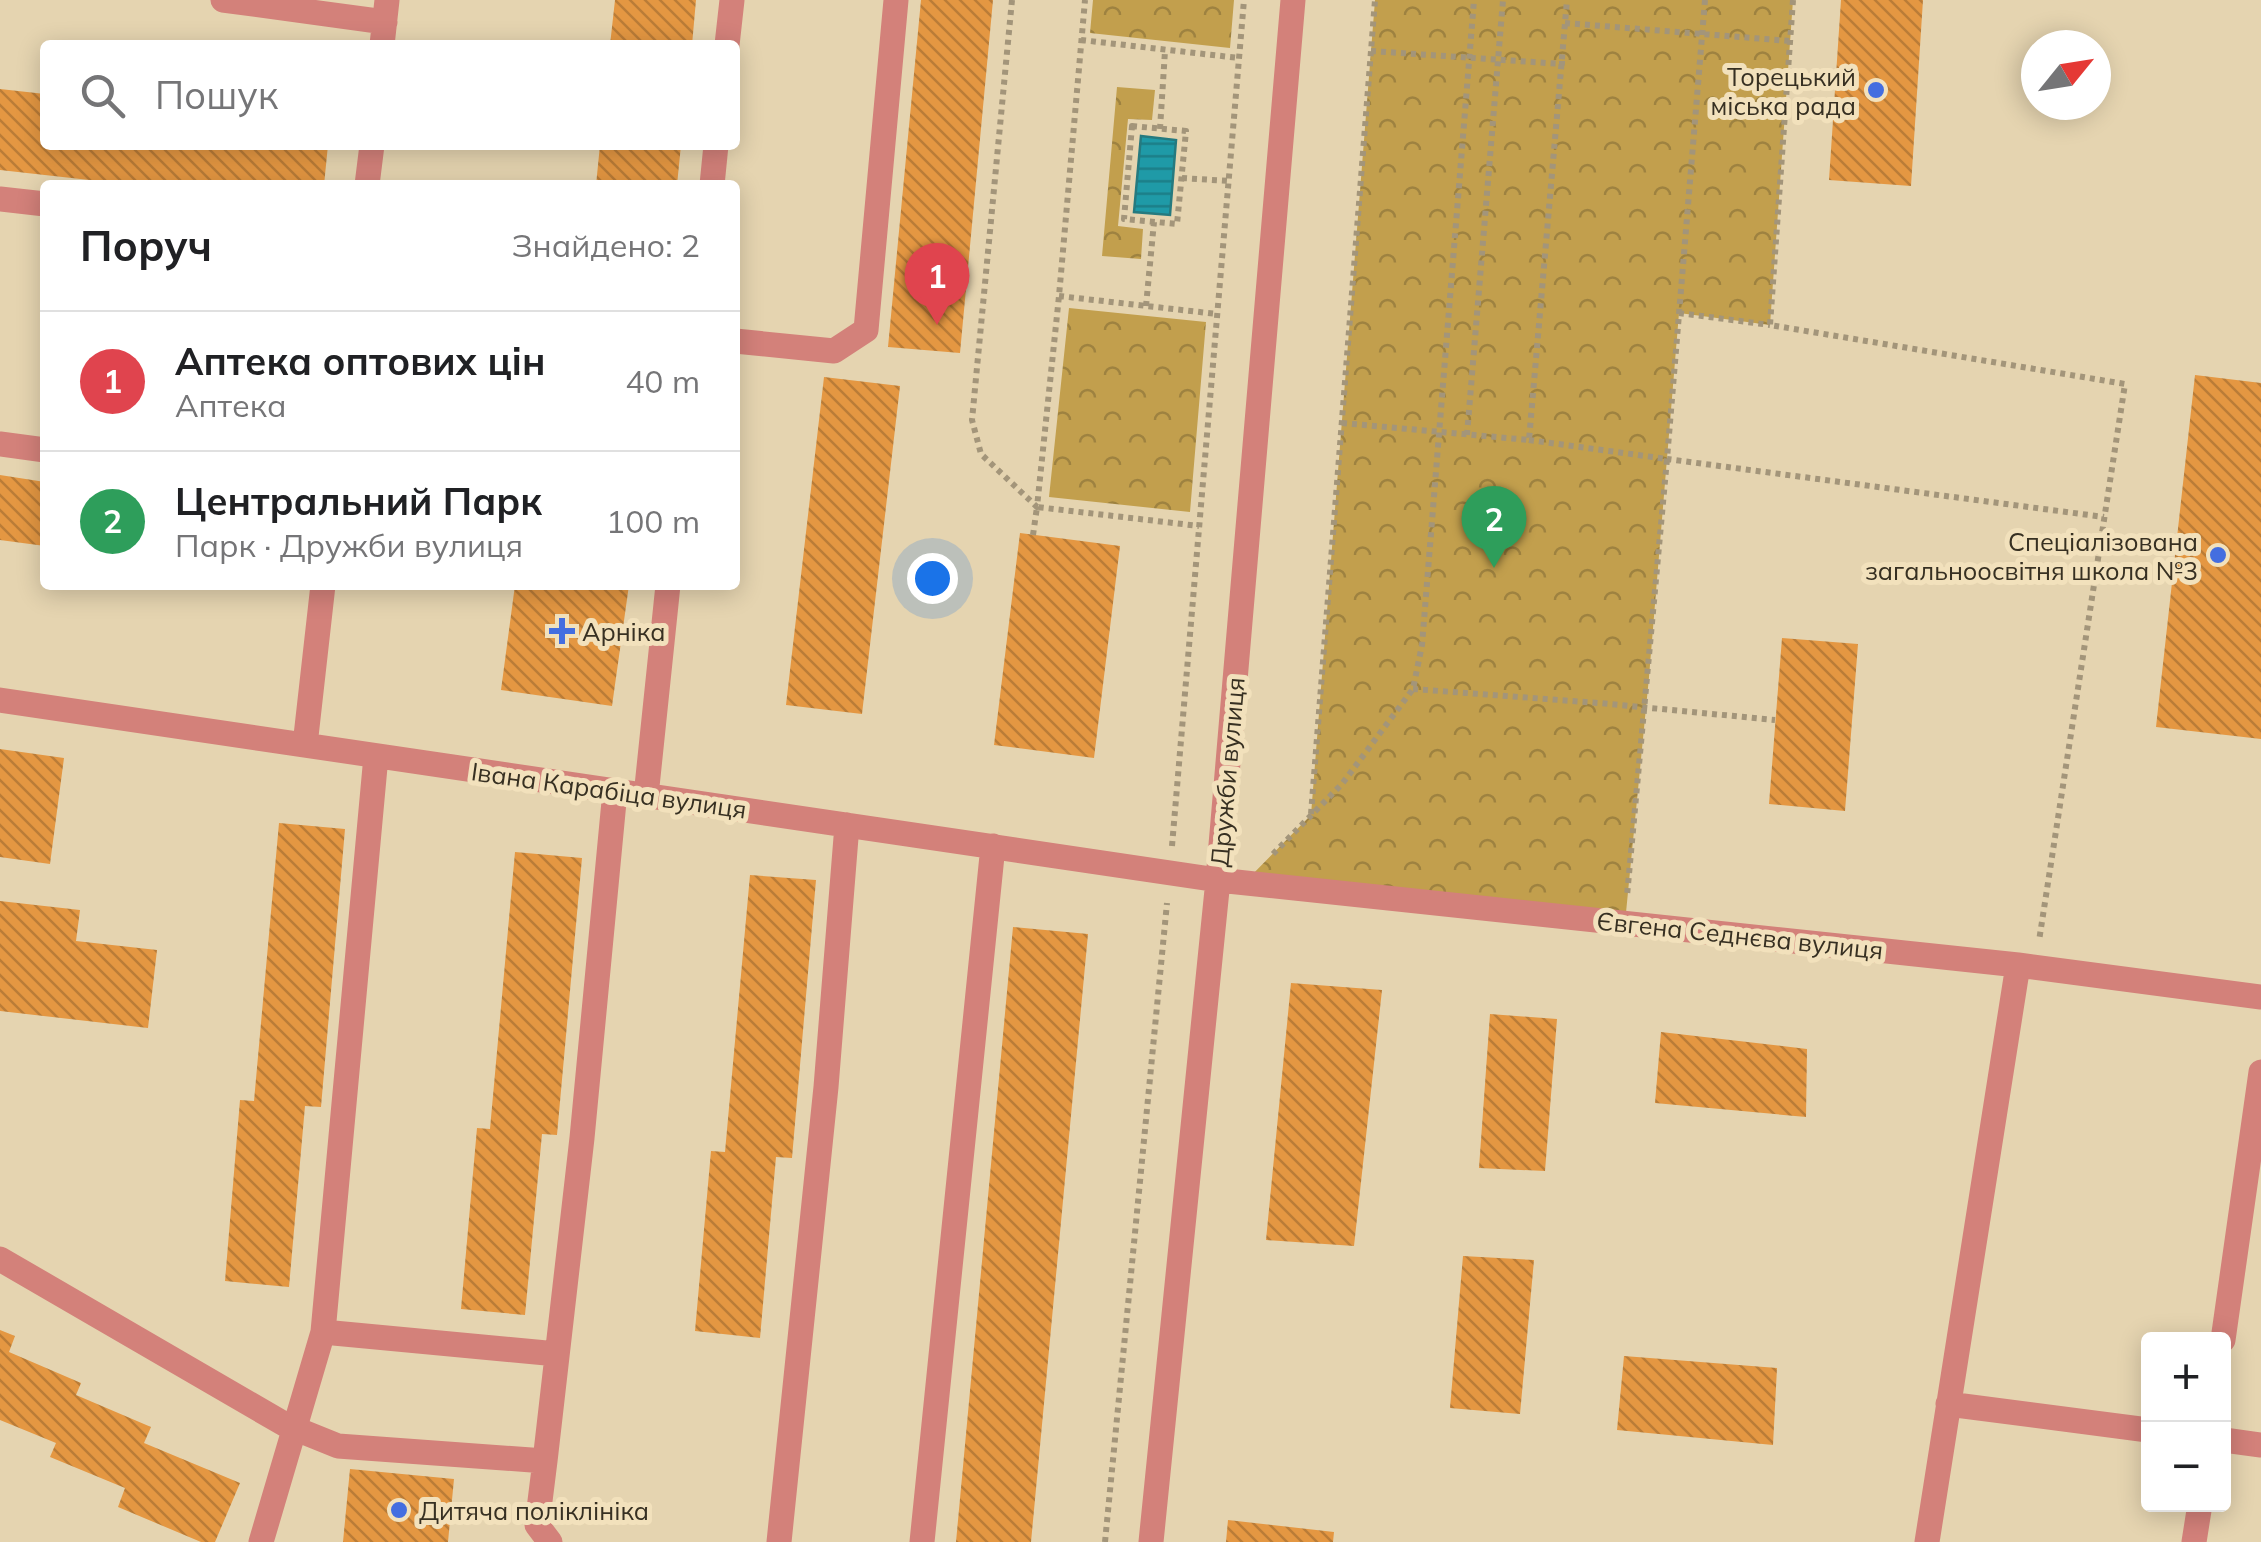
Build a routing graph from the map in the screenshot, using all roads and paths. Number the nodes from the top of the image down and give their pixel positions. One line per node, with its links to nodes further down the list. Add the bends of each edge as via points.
1 (223, 0): 14 (street)
2 (732, 0): 16 (street)
3 (896, 0): 38 (street, via 866,330 834,351)
4 (1012, 0): 45 (path, via 972,420 981,454)
5 (1085, 0): 17 (path)
6 (1244, 0): 21 (path)
7 (1293, 0): 63 (street, Дружби вулиця)
8 (1375, 0): 20 (path)
9 (1474, 0): 51 (path, via 1422,645)
10 (1503, 0): 40 (path)
11 (1567, 0): 15 (path)
12 (1704, 0): 35 (path)
13 (1793, 0): 18 (path)
14 (385, 22)
15 (1565, 23): 18 (path); 22 (path)
16 (728, 40)
17 (1081, 40): 19 (path); 33 (path)
18 (1790, 41): 37 (path)
19 (1165, 51): 21 (path); 23 (path)
20 (1371, 51): 22 (path); 39 (path)
21 (1239, 58): 29 (path)
22 (1562, 64): 41 (path)
23 (1160, 129): 26 (path, via 1186,131); 32 (path, via 1132,126 1124,219)
24 (372, 150): 27 (street)
25 (716, 150): 28 (street)
26 (1182, 178): 29 (path); 32 (path, via 1177,224)
27 (368, 180)
28 (712, 180)
29 (1229, 181): 36 (path)
30 (0, 198): 31 (street)
31 (40, 203)
32 (1154, 222): 34 (path)
33 (1059, 296): 34 (path); 45 (path)
34 (1146, 306): 36 (path)
35 (1680, 312): 37 (path); 44 (path)
36 (1217, 314): 47 (path)
37 (1770, 325): 46 (path, via 2124,384)
38 (740, 341)
39 (1342, 423): 40 (path); 59 (path)
40 (1468, 434): 41 (path)
41 (1529, 440): 44 (path)
42 (0, 444): 43 (street)
43 (40, 449)
44 (1668, 459): 46 (path); 53 (path)
45 (1036, 507): 47 (path); 48 (path)
46 (2104, 517): 66 (path)
47 (1200, 526): 62 (path)
48 (1034, 535)
49 (323, 590): 55 (street)
50 (667, 590): 58 (street)
51 (1413, 688): 53 (path); 59 (path)
52 (0, 700): 55 (street, Івана Карабіца вулиця)
53 (1646, 708): 54 (path); 65 (path)
54 (1775, 720)
55 (305, 745): 56 (street, Івана Карабіца вулиця)
56 (376, 756): 57 (street, Івана Карабіца вулиця); 70 (street)
57 (614, 792): 58 (street, Івана Карабіца вулиця); 72 (street)
58 (646, 796): 60 (street, Івана Карабіца вулиця)
59 (1311, 816): 64 (path)
60 (847, 826): 61 (street, Івана Карабіца вулиця); 81 (street)
61 (993, 846): 62 (street, Івана Карабіца вулиця); 82 (street)
62 (1170, 873): 63 (street, Івана Карабіца вулиця); 83 (path)
63 (1218, 880): 64 (street, Євгена Седнєва вулиця); 84 (street, Дружби вулиця)
64 (1245, 882): 65 (street, Євгена Седнєва вулиця)
65 (1625, 923): 66 (street, Євгена Седнєва вулиця)
66 (2026, 966): 67 (street, Євгена Седнєва вулиця); 73 (street)
67 (2261, 997)
68 (2261, 1072): 71 (street)
69 (0, 1259): 77 (street, via 286,1425 338,1446)
70 (323, 1332): 72 (street); 79 (street)
71 (2224, 1332)
72 (557, 1354): 77 (street)
73 (1948, 1404): 74 (street); 85 (street)
74 (2141, 1429)
75 (2231, 1441): 76 (street)
76 (2261, 1445)
77 (545, 1460): 80 (street, via 537,1525)
78 (2199, 1512): 86 (street)
79 (262, 1542)
80 (550, 1542)
81 (779, 1542)
82 (922, 1542)
83 (1105, 1542)
84 (1150, 1542)
85 (1927, 1542)
86 (2194, 1542)

